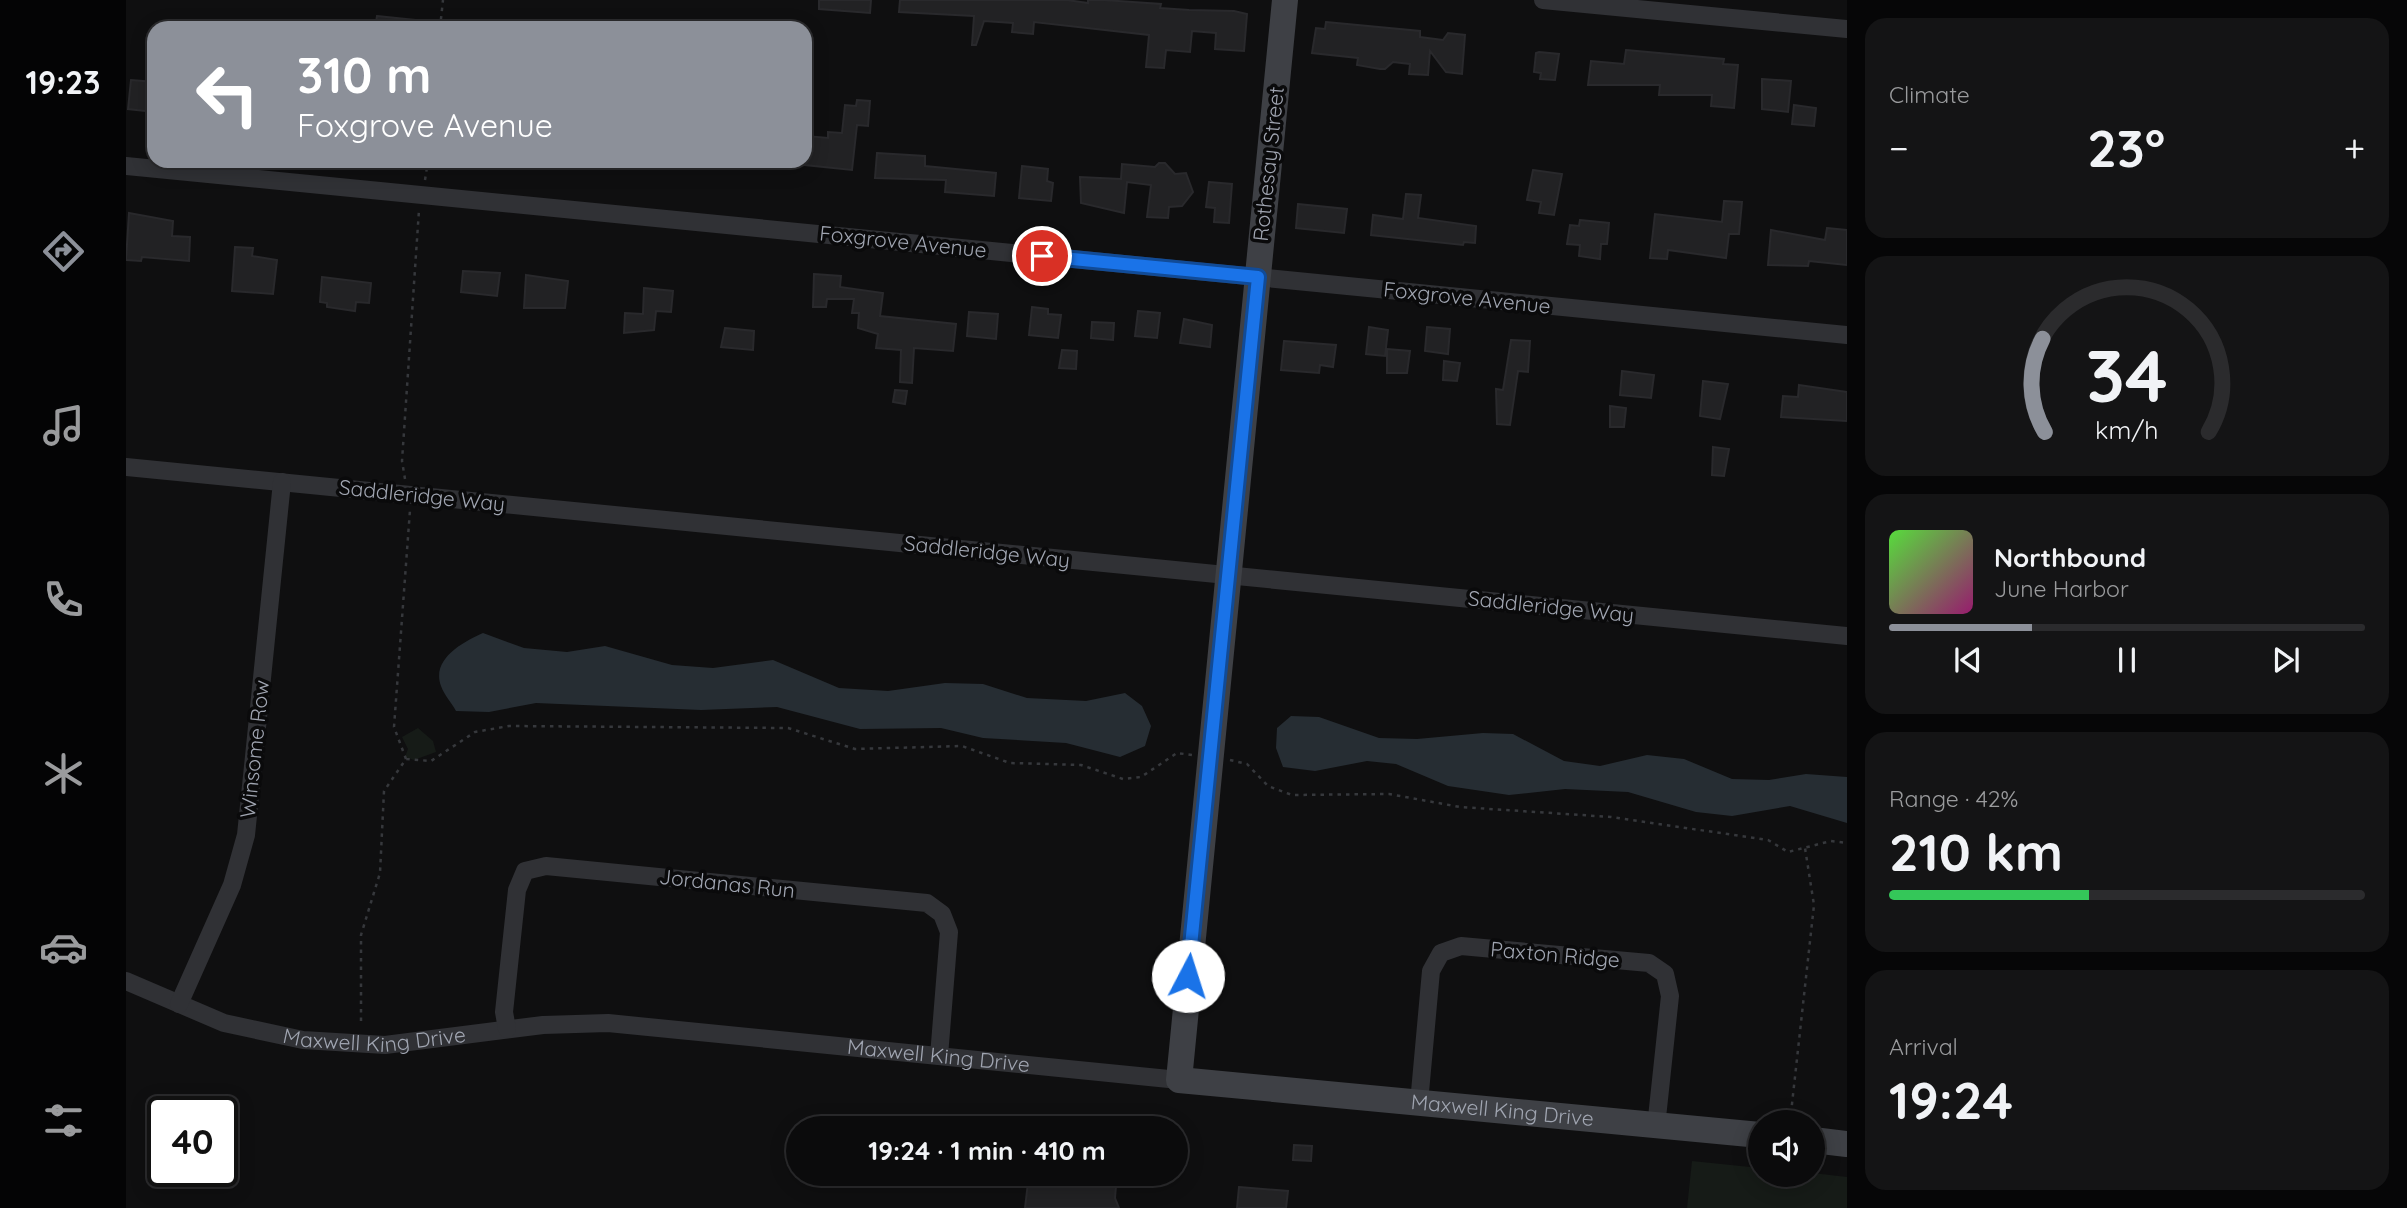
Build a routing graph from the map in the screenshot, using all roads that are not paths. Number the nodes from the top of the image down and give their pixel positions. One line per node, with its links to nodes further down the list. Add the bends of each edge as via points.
1 (1285, 0): 5 (street, Rothesay Street)
2 (1543, 0): 3 (street)
3 (1847, 29)
4 (126, 166): 5 (street, Foxgrove Avenue)
5 (1258, 277): 6 (street, Foxgrove Avenue); 9 (street, Rothesay Street)
6 (1847, 335)
7 (126, 467): 8 (street, Saddleridge Way)
8 (282, 482): 9 (street, Saddleridge Way); 12 (street, Winsome Row, via 246,835 232,885)
9 (1227, 575): 10 (street, Saddleridge Way); 15 (street, Rothesay Street)
10 (1847, 636)
11 (126, 981): 12 (street, Maxwell King Drive)
12 (179, 1004): 13 (street, Maxwell King Drive, via 224,1023 303,1040 385,1045)
13 (507, 1029): 14 (street, Maxwell King Drive, via 608,1023); 14 (street, Jordanas Run, via 504,1012 517,890 526,871 546,866 927,904 942,914 949,932)
14 (939, 1056): 15 (street, Maxwell King Drive)
15 (1179, 1080): 16 (street, Maxwell King Drive)
16 (1419, 1103): 17 (street, Maxwell King Drive); 17 (street, Paxton Ridge, via 1431,971 1441,953 1461,946 1648,963 1665,974 1670,996)
17 (1656, 1127): 18 (street, Maxwell King Drive)
18 (1748, 1134)
19 (1825, 1141): 20 (street)
20 (1847, 1144)

